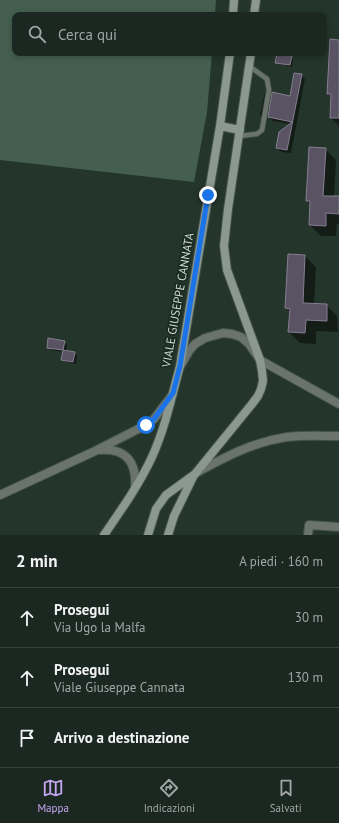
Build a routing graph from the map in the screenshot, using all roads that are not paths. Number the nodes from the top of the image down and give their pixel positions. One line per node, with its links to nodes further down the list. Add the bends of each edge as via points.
1 (234, 0): 3 (street)
2 (256, 0): 4 (street)
3 (233, 12)
4 (254, 12)
5 (230, 56): 8 (street, VIALE GIUSEPPE CANNATA)
6 (251, 56): 7 (street)
7 (249, 66): 9 (street); 9 (lane, via 267,79 269,90 262,130 257,134)
8 (220, 126): 9 (street); 11 (street, VIALE GIUSEPPE CANNATA)
9 (239, 133): 10 (street, via 224,246 225,260)
10 (260, 360): 11 (street, via 241,337 223,333 205,338 196,344); 13 (street); 16 (street, via 263,381 258,396)
11 (180, 366): 12 (street, VIALE GIUSEPPE CANNATA)
12 (173, 393): 15 (street, via 154,419 146,425); 17 (street, VIALE GIUSEPPE CANNATA, via 152,456)
13 (339, 404)
14 (339, 436): 16 (street, via 287,437 259,443 228,455)
15 (93, 452): 17 (street, via 108,450 125,456 134,466); 18 (street)
16 (195, 474): 21 (street, via 166,495 156,509); 22 (street, via 174,516)
17 (135, 488): 20 (street, VIALE GIUSEPPE CANNATA)
18 (0, 496)
19 (339, 527): 23 (street, via 309,526)
20 (104, 535)
21 (148, 535)
22 (168, 535)
23 (308, 535)

